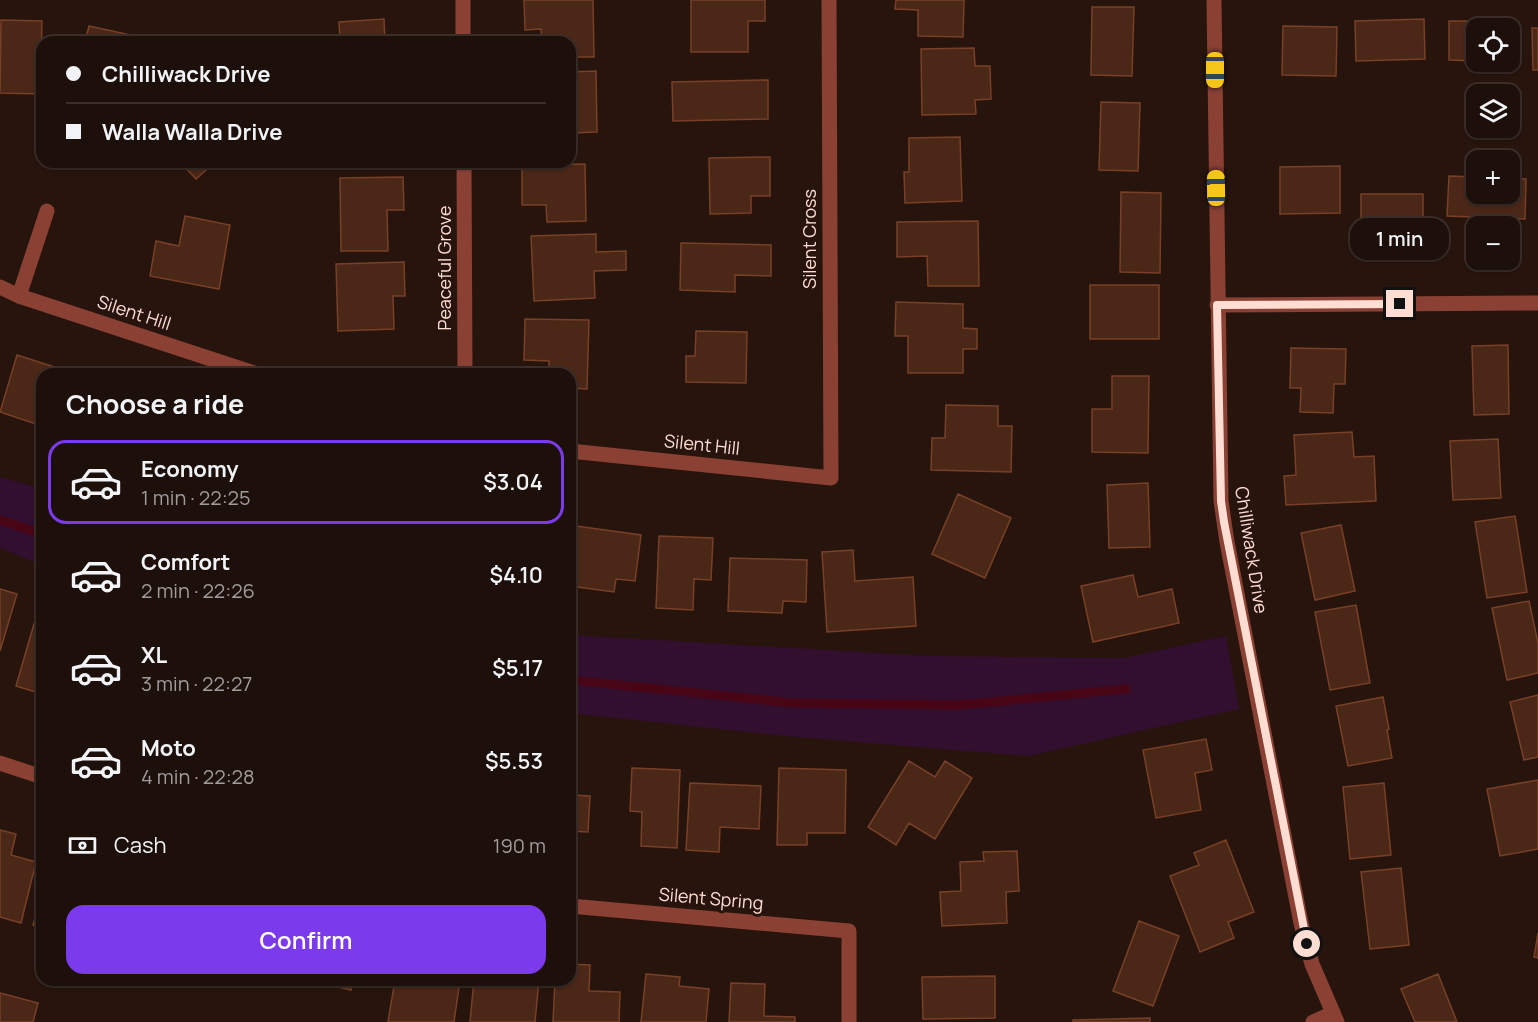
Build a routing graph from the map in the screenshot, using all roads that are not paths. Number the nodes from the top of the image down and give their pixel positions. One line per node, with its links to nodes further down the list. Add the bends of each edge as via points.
1 (463, 0): 4 (street)
2 (829, 0): 14 (street, Silent Cross)
3 (1214, 0): 10 (street, Chilliwack Drive)
4 (464, 36)
5 (464, 168): 12 (street, Peaceful Grove)
6 (46, 211): 8 (street)
7 (0, 287): 8 (street, Silent Hill)
8 (19, 296): 11 (street, Silent Hill)
9 (1538, 303): 10 (street)
10 (1217, 305): 18 (street, Chilliwack Drive, via 1221,501 1227,542 1302,923 1312,964)
11 (239, 368)
12 (465, 368)
13 (576, 452): 14 (street, Silent Hill)
14 (831, 478)
15 (0, 764): 16 (street)
16 (36, 775)
17 (576, 907): 19 (street, Silent Spring, via 849,931)
18 (1335, 1017): 20 (street)
19 (849, 1022)
20 (1312, 1022)

